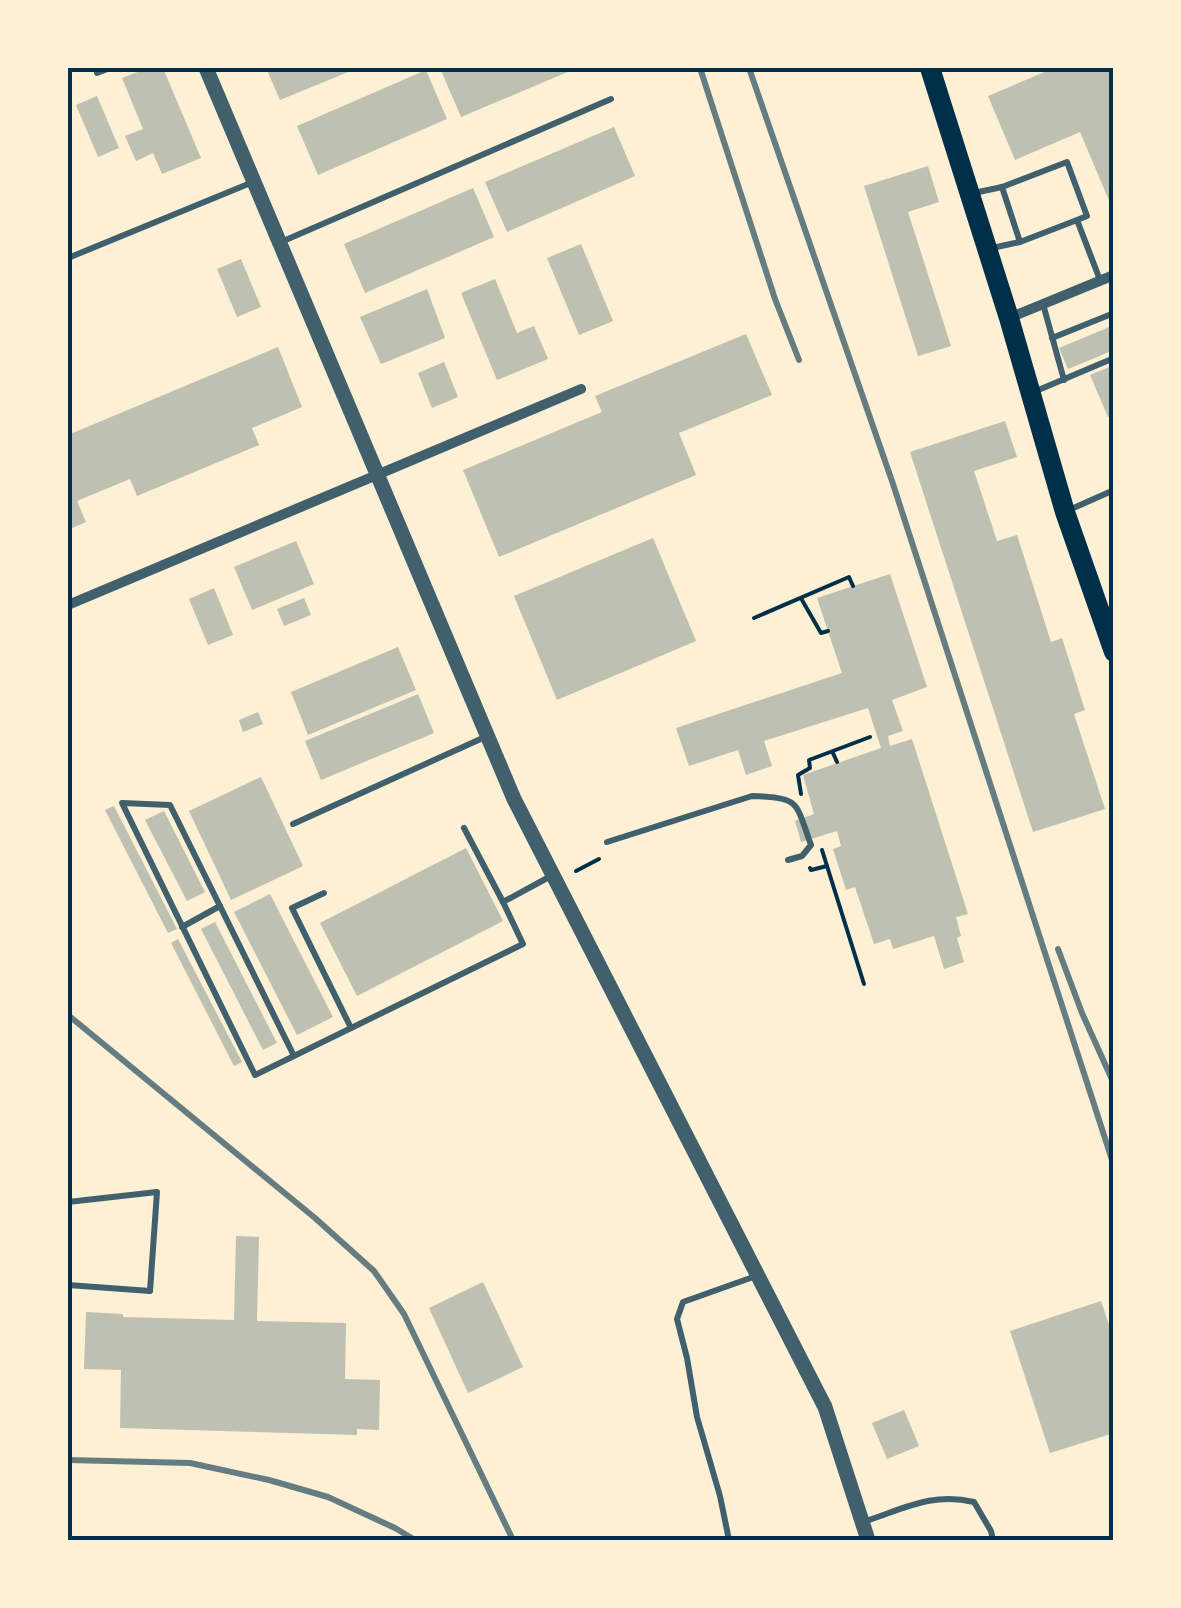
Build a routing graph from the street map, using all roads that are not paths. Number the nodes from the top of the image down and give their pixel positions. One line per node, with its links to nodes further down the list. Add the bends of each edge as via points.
1 (110, 68): 4 (lane)
2 (206, 68): 6 (street)
3 (930, 68): 8 (main road)
4 (97, 73)
5 (611, 99): 11 (lane)
6 (254, 182): 11 (street); 13 (lane)
7 (1002, 187): 8 (lane); 9 (lane, via 1067,162 1087,216); 10 (lane)
8 (970, 194): 12 (main road)
9 (1077, 220): 10 (lane); 15 (lane)
10 (1020, 242): 12 (lane)
11 (279, 243): 24 (street)
12 (988, 249): 18 (main road)
13 (68, 258)
14 (1114, 275): 15 (street)
15 (1100, 280): 16 (street)
16 (1043, 304): 18 (street); 19 (lane)
17 (1114, 313): 19 (lane)
18 (1010, 318): 23 (main road)
19 (1052, 338): 21 (lane)
20 (1114, 358): 21 (lane)
21 (1064, 380): 23 (lane)
22 (581, 389): 24 (street)
23 (1031, 394): 26 (main road)
24 (377, 476): 27 (street); 29 (street)
25 (1114, 490): 26 (lane)
26 (1064, 512): 28 (main road)
27 (68, 604)
28 (1114, 652)
29 (486, 736): 30 (lane); 34 (street)
30 (293, 824)
31 (464, 828): 36 (lane)
32 (607, 842): 33 (lane, via 752,796 771,797 798,808 811,844)
33 (788, 860)
34 (552, 875): 36 (lane); 42 (street)
35 (324, 893): 39 (lane, via 292,908)
36 (503, 902): 39 (lane, via 523,944)
37 (220, 906): 38 (lane); 38 (lane, via 170,805 122,803); 40 (lane)
38 (182, 926): 40 (lane, via 255,1075)
39 (350, 1028): 40 (lane)
40 (294, 1056)
41 (68, 1202): 43 (lane, via 157,1192 150,1292)
42 (757, 1276): 44 (street, via 825,1407); 45 (lane, via 683,1302 677,1319)
43 (68, 1285)
44 (862, 1522): 46 (street); 47 (lane, via 953,1497 974,1502)
45 (729, 1540)
46 (868, 1540)
47 (993, 1540)

